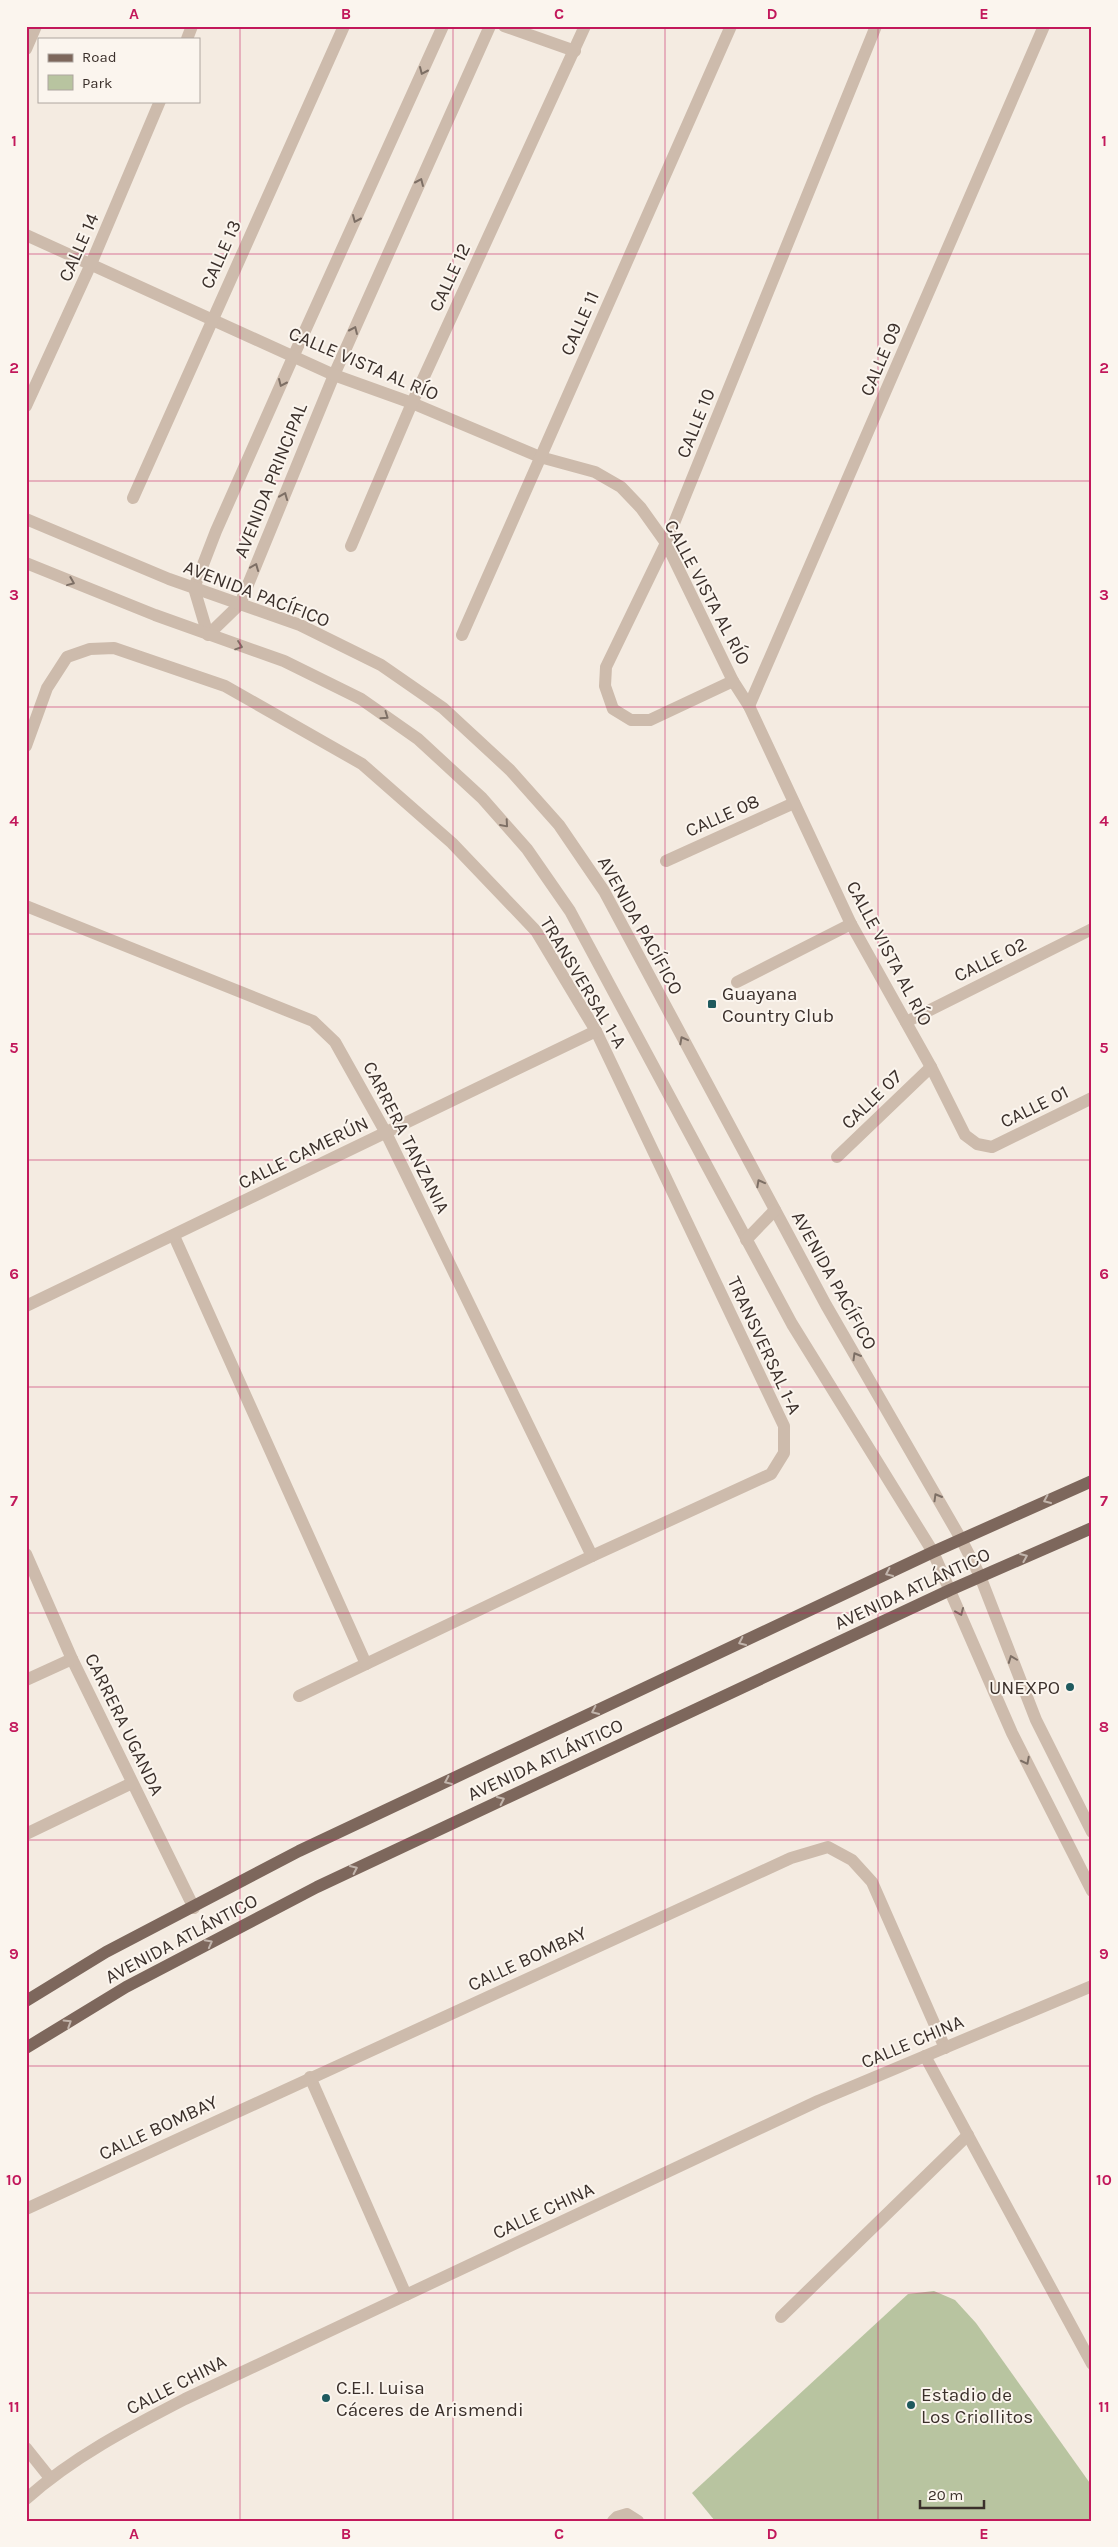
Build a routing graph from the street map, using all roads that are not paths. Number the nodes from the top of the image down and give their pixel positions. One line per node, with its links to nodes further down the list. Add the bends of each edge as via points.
1 (36, 26): 12 (street)
2 (192, 26): 11 (street)
3 (344, 26): 17 (street, CALLE 13)
4 (443, 26): 18 (street, AVENIDA PRINCIPAL, one-way to 18)
5 (490, 26): 19 (street, AVENIDA PRINCIPAL, one-way to 5)
6 (504, 26): 13 (street)
7 (585, 26): 13 (street, CALLE 12)
8 (731, 26): 22 (street, CALLE 11)
9 (876, 26): 25 (street, CALLE 10)
10 (1044, 26): 33 (street, CALLE 09)
11 (187, 38)
12 (26, 49)
13 (575, 51): 20 (street, CALLE 12)
14 (160, 102): 16 (street, CALLE 14)
15 (26, 235): 16 (street, CALLE VISTA AL RÍO)
16 (91, 264): 17 (street, CALLE VISTA AL RÍO); 21 (street, CALLE 14)
17 (212, 318): 18 (street, CALLE VISTA AL RÍO); 23 (street, CALLE 13)
18 (294, 355): 19 (street, CALLE VISTA AL RÍO); 28 (street, AVENIDA PRINCIPAL, one-way to 28)
19 (334, 375): 20 (street, CALLE VISTA AL RÍO); 29 (street, AVENIDA PRINCIPAL, one-way to 19)
20 (412, 404): 22 (street, CALLE VISTA AL RÍO); 26 (street, CALLE 12)
21 (26, 406)
22 (540, 457): 25 (street, CALLE VISTA AL RÍO, via 596,472 621,487); 31 (street, CALLE 11)
23 (133, 498)
24 (26, 519): 28 (street, AVENIDA PACÍFICO)
25 (666, 543): 32 (street, CALLE VISTA AL RÍO); 32 (street, CALLE 10, via 606,666 605,686 613,709 631,720 650,720)
26 (351, 546)
27 (26, 563): 30 (street, one-way to 30)
28 (194, 588): 29 (street, AVENIDA PACÍFICO); 30 (street)
29 (240, 604): 30 (street, AVENIDA PRINCIPAL); 48 (street, AVENIDA PACÍFICO, one-way to 29, via 604,891 559,826 510,770 443,708 381,666 300,625)
30 (208, 635): 50 (street, one-way to 50, via 284,661 361,699 418,739 482,798 527,849 570,911)
31 (462, 635)
32 (733, 681): 33 (street, CALLE VISTA AL RÍO)
33 (749, 706): 35 (street, CALLE VISTA AL RÍO)
34 (26, 746): 42 (street, TRANSVERSAL 1-A, via 47,688 67,656 90,649 114,648 226,686 362,764 452,843 536,931)
35 (794, 803): 36 (street, CALLE 08); 38 (street, CALLE VISTA AL RÍO)
36 (666, 860)
37 (26, 906): 45 (street, CARRERA TANZANIA, via 313,1021 335,1042)
38 (851, 924): 40 (street); 41 (street, CALLE VISTA AL RÍO)
39 (1092, 929): 41 (street, CALLE 02)
40 (737, 982)
41 (906, 1022): 43 (street, CALLE VISTA AL RÍO)
42 (596, 1031): 45 (street, CALLE CAMERÚN); 57 (street, TRANSVERSAL 1-A, via 784,1426 784,1453 771,1474)
43 (931, 1067): 46 (street, CALLE VISTA AL RÍO, via 965,1135 977,1144); 47 (street, CALLE 07)
44 (1092, 1098): 46 (street, CALLE 01)
45 (386, 1133): 49 (street, CALLE CAMERÚN); 57 (street, CARRERA TANZANIA)
46 (992, 1147)
47 (837, 1157)
48 (775, 1210): 50 (street); 54 (street, AVENIDA PACÍFICO, one-way to 48)
49 (174, 1236): 51 (street, CALLE CAMERÚN); 61 (street)
50 (746, 1240): 55 (street, via 792,1324)
51 (26, 1306)
52 (1092, 1481): 54 (main road, AVENIDA ATLÁNTICO, one-way to 54)
53 (1092, 1528): 58 (main road, AVENIDA ATLÁNTICO, one-way to 53)
54 (961, 1539): 55 (main road, AVENIDA ATLÁNTICO); 58 (street, AVENIDA PACÍFICO)
55 (933, 1552): 59 (street); 68 (main road, AVENIDA ATLÁNTICO, one-way to 68, via 299,1851)
56 (26, 1554): 60 (street, CARRERA UGANDA)
57 (592, 1556): 61 (street)
58 (980, 1576): 59 (main road, AVENIDA ATLÁNTICO); 65 (street, AVENIDA PACÍFICO, one-way to 58, via 1036,1720)
59 (950, 1590): 67 (street, one-way to 67, via 1012,1733); 71 (main road, AVENIDA ATLÁNTICO, one-way to 59, via 126,1987 317,1887)
60 (72, 1659): 62 (street); 64 (street, CARRERA UGANDA)
61 (366, 1664): 63 (street)
62 (26, 1680)
63 (299, 1696)
64 (132, 1783): 66 (street); 68 (street, CARRERA UGANDA)
65 (1092, 1832)
66 (26, 1834)
67 (1092, 1891)
68 (194, 1908): 70 (main road, AVENIDA ATLÁNTICO, via 106,1952)
69 (1092, 1986): 72 (street, CALLE CHINA)
70 (26, 2001)
71 (26, 2048)
72 (944, 2048): 73 (street, CALLE CHINA); 74 (street, CALLE BOMBAY, via 872,1882 852,1860 828,1847 791,1858)
73 (925, 2056): 75 (street); 77 (street, CALLE CHINA, via 809,2105)
74 (310, 2078): 76 (street, CALLE BOMBAY); 77 (street)
75 (968, 2135): 78 (street); 79 (street)
76 (26, 2209)
77 (406, 2295): 81 (street, CALLE CHINA, via 185,2399 113,2437)
78 (782, 2317)
79 (1092, 2364)
80 (26, 2448): 81 (street)
81 (50, 2478): 82 (street, CALLE CHINA)
82 (26, 2499)
83 (613, 2521): 84 (street, via 627,2514)
84 (638, 2521)

